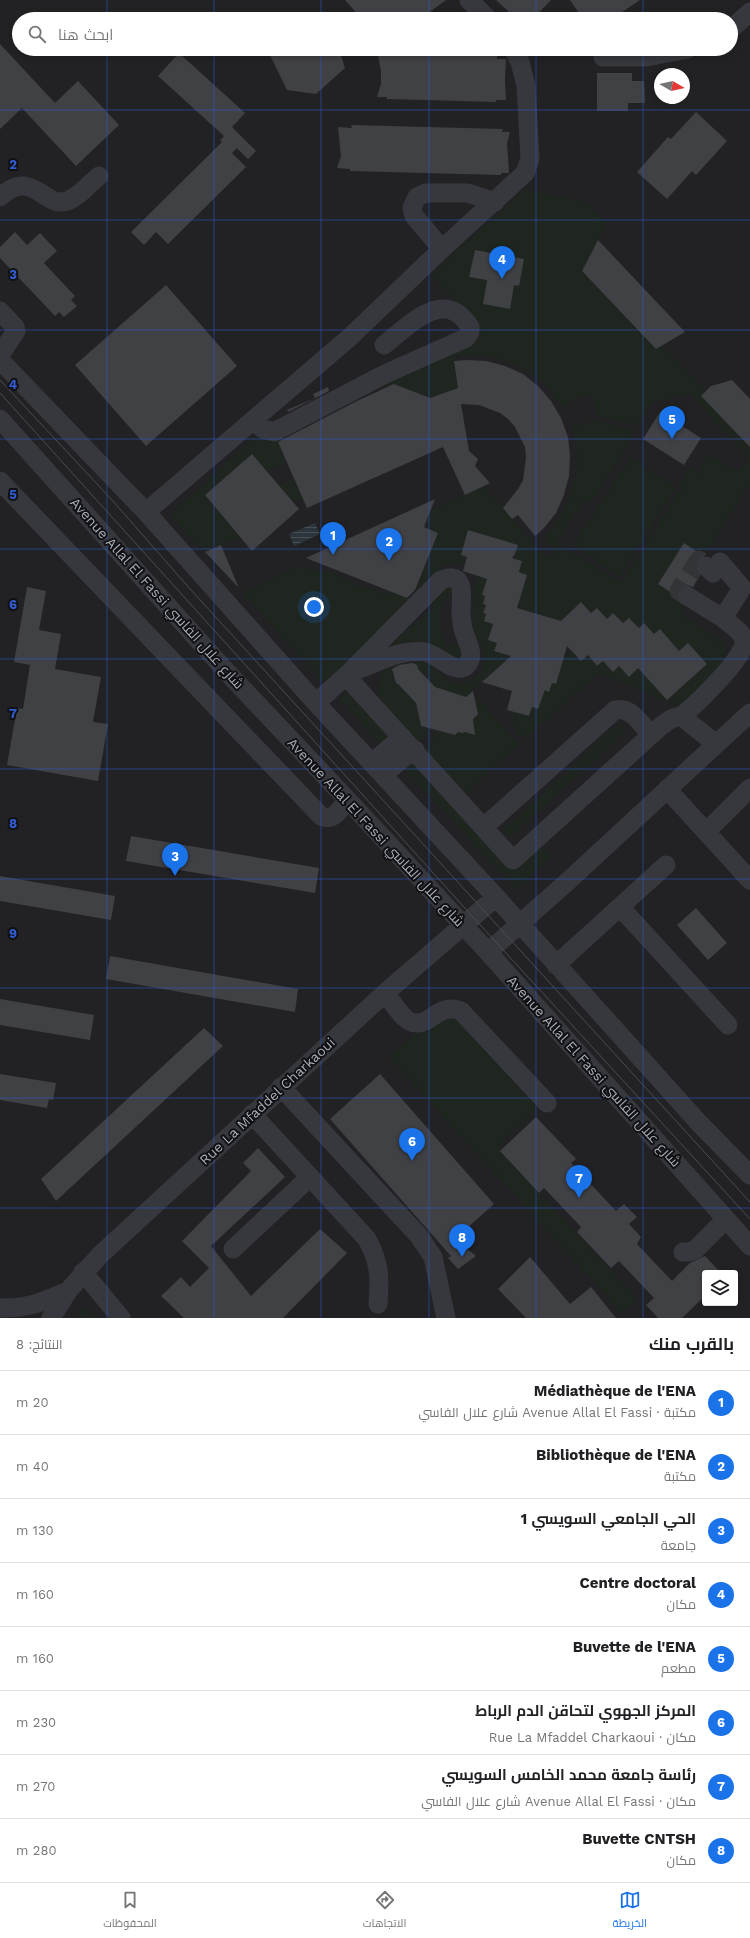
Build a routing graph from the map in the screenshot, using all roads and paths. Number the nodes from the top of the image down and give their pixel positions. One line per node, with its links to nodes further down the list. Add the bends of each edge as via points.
1 (469, 0): 2 (street)
2 (481, 12)
3 (750, 12): 4 (street)
4 (738, 23)
5 (516, 56): 10 (street, via 526,86 530,159 525,173)
6 (651, 56): 7 (street)
7 (603, 57)
8 (98, 176): 9 (street, via 68,201 59,201 32,188 20,186 8,190)
9 (0, 197)
10 (495, 202): 11 (street); 11 (street, via 468,193 426,194 418,197 412,208 414,216)
11 (442, 249): 16 (street, via 350,337)
12 (0, 311): 14 (street, via 16,331)
13 (384, 344): 16 (street, via 429,312 439,308 454,311 470,327 466,338 385,374 274,432 263,429)
14 (2, 364): 18 (street)
15 (0, 419): 32 (street, Avenue Allal El Fassi شارع علال الفاسي, via 226,671)
16 (253, 420): 18 (street)
17 (0, 481): 32 (street, via 321,816 334,816)
18 (146, 512): 23 (street)
19 (706, 566): 21 (street, via 713,573 720,562 742,588)
20 (687, 596): 21 (street)
21 (723, 618): 25 (street, via 742,635 744,648 726,672)
22 (348, 674): 22 (street, via 441,580 457,580 461,585 461,622 470,648 467,665 462,668 450,667 436,656 425,652 411,652 399,653); 23 (street); 27 (street)
23 (316, 703): 29 (street)
24 (750, 713): 28 (street)
25 (681, 716): 26 (street, via 672,718); 28 (street)
26 (651, 735): 33 (street, via 630,712 625,709 615,710); 33 (street, via 513,860)
27 (409, 744): 29 (street, via 407,755); 33 (street)
28 (716, 744): 31 (street)
29 (378, 769): 37 (street)
30 (750, 788): 34 (street)
31 (667, 789): 34 (street); 39 (street)
32 (348, 800): 40 (street, Avenue Allal El Fassi شارع علال الفاسي)
33 (484, 827)
34 (706, 832): 36 (street)
35 (666, 866): 38 (street)
36 (750, 880)
37 (496, 897): 39 (street); 40 (street, Rue La Mfaddel Charkaoui)
38 (620, 907): 42 (street); 44 (street)
39 (520, 924): 41 (street); 42 (street)
40 (462, 925): 41 (street, Avenue Allal El Fassi شارع علال الفاسي); 43 (street, Rue La Mfaddel Charkaoui)
41 (488, 952): 50 (street, Avenue Allal El Fassi شارع علال الفاسي)
42 (556, 965): 48 (street, via 699,1123)
43 (385, 993): 45 (street, Rue La Mfaddel Charkaoui); 46 (street, via 404,1017 415,1023 427,1020 448,1008 461,1011)
44 (728, 1025)
45 (281, 1087): 47 (street, Rue La Mfaddel Charkaoui); 60 (street, via 419,1236 433,1257)
46 (547, 1103)
47 (252, 1114): 49 (street); 54 (street, Rue La Mfaddel Charkaoui)
48 (750, 1175)
49 (310, 1177): 52 (street); 56 (street, via 367,1239 373,1249 380,1273)
50 (726, 1219): 51 (street, Avenue Allal El Fassi شارع علال الفاسي); 53 (street, via 695,1250)
51 (750, 1246)
52 (233, 1249)
53 (683, 1252)
54 (83, 1272): 55 (street, Rue La Mfaddel Charkaoui); 59 (street)
55 (68, 1291): 57 (street, via 33,1306); 58 (street, Rue La Mfaddel Charkaoui)
56 (378, 1304)
57 (4, 1311)
58 (51, 1318)
59 (121, 1318)
60 (446, 1318)

